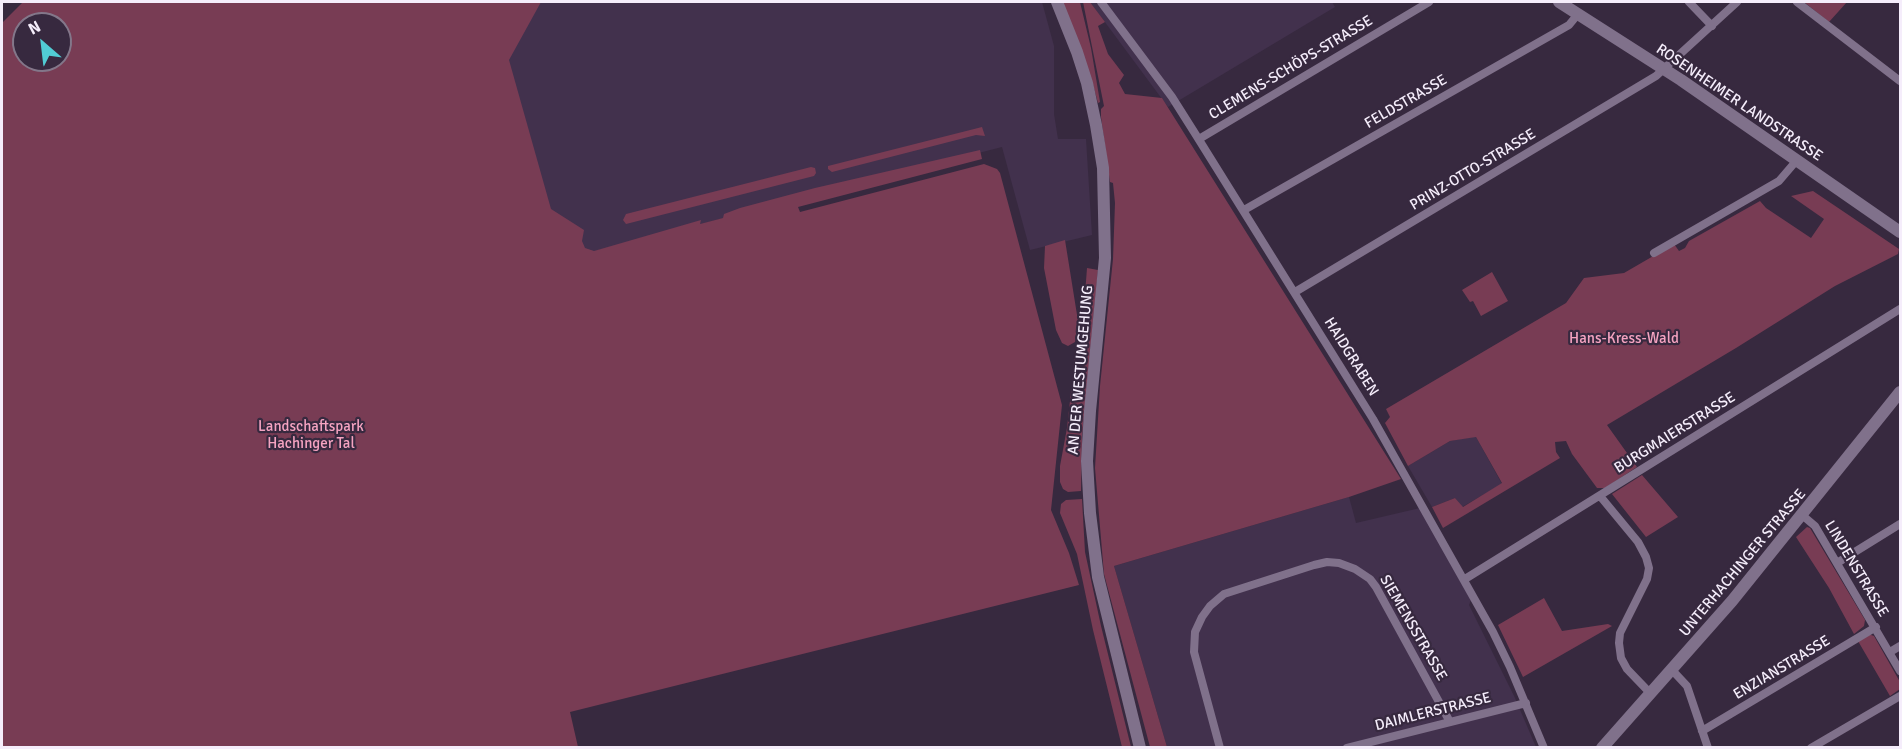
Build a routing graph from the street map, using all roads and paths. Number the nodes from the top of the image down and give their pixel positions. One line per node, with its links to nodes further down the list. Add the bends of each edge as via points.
1 (1057, 2): 35 (main road, AN DER WESTUMGEHUNG, via 1087,83 1103,168 1105,258 1089,420 1089,513 1098,577)
2 (1101, 2): 12 (street, HAIDGRABEN)
3 (1429, 2): 12 (street, CLEMENS-SCHÖPS-STRASSE)
4 (1559, 2): 8 (main road, ROSENHEIMER LANDSTRASSE)
5 (1689, 2): 9 (street)
6 (1737, 2): 9 (street, PRINZ-OTTO-STRASSE)
7 (1797, 2): 11 (street)
8 (1578, 14): 10 (main road, ROSENHEIMER LANDSTRASSE); 14 (street, FELDSTRASSE, via 1569,25)
9 (1712, 26): 10 (street, PRINZ-OTTO-STRASSE)
10 (1665, 69): 13 (main road, ROSENHEIMER LANDSTRASSE); 17 (street, PRINZ-OTTO-STRASSE)
11 (1900, 81)
12 (1199, 139): 14 (street, HAIDGRABEN)
13 (1797, 160): 15 (main road, ROSENHEIMER LANDSTRASSE); 16 (street, via 1779,181)
14 (1244, 210): 17 (street, HAIDGRABEN)
15 (1900, 232)
16 (1654, 253)
17 (1294, 292): 24 (street, HAIDGRABEN)
18 (1900, 309): 20 (street, BURGMAIERSTRASSE)
19 (1900, 392): 21 (main road, UNTERHACHINGER STRASSE)
20 (1600, 496): 24 (street, BURGMAIERSTRASSE); 30 (street, via 1646,556 1647,579 1623,626 1619,643 1627,669)
21 (1802, 515): 23 (street, LINDENSTRASSE, via 1815,526); 28 (main road, UNTERHACHINGER STRASSE)
22 (1900, 524): 23 (street)
23 (1837, 563): 25 (street, LINDENSTRASSE)
24 (1465, 579): 32 (street, HAIDGRABEN)
25 (1876, 627): 27 (street, LINDENSTRASSE); 34 (street, ENZIANSTRASSE)
26 (1900, 646): 27 (street)
27 (1890, 652): 29 (street, LINDENSTRASSE)
28 (1672, 670): 30 (main road, UNTERHACHINGER STRASSE); 34 (street, via 1687,686)
29 (1900, 671)
30 (1651, 694): 39 (main road, UNTERHACHINGER STRASSE)
31 (1900, 696): 41 (street)
32 (1526, 703): 33 (street, DAIMLERSTRASSE); 38 (street, HAIDGRABEN)
33 (1450, 722): 36 (street, SIEMENSSTRASSE, via 1370,579 1355,569 1327,562 1224,594 1202,617 1194,652); 37 (street, DAIMLERSTRASSE)
34 (1702, 731): 40 (street)
35 (1139, 745)
36 (1220, 747)
37 (1347, 747)
38 (1545, 747)
39 (1602, 747)
40 (1708, 747)
41 (1811, 747)

